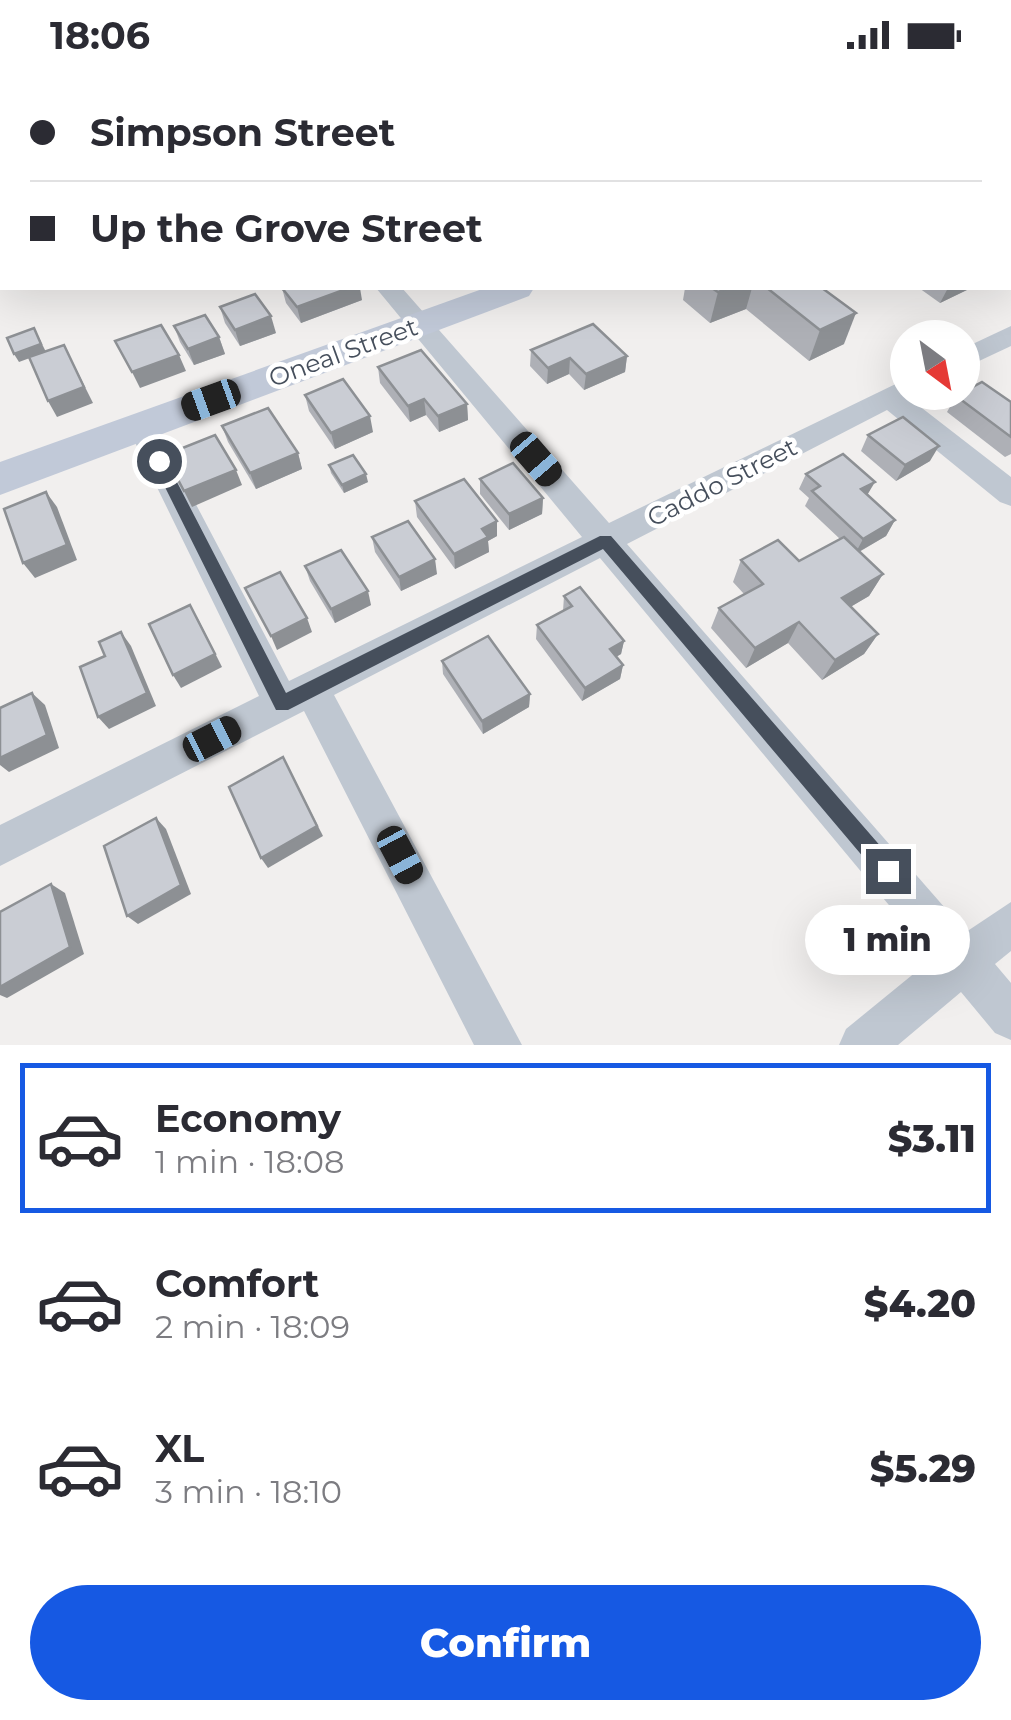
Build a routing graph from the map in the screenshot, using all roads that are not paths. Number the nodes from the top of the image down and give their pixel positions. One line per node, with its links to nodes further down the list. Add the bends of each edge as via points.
1 (392, 290): 3 (street)
2 (512, 290): 3 (street, Oneal Street)
3 (420, 324): 8 (street, Oneal Street); 11 (street)
4 (1011, 335): 5 (street)
5 (980, 351)
6 (890, 396): 11 (street, Caddo Street)
7 (918, 410): 10 (street)
8 (141, 426): 9 (street, Oneal Street); 12 (street)
9 (0, 479)
10 (1011, 494)
11 (606, 540): 12 (street, Caddo Street); 15 (street)
12 (296, 697): 13 (street, Caddo Street); 17 (street)
13 (0, 846)
14 (1011, 923): 15 (street)
15 (966, 961): 16 (street); 18 (street)
16 (1011, 1017)
17 (499, 1045)
18 (862, 1045)

